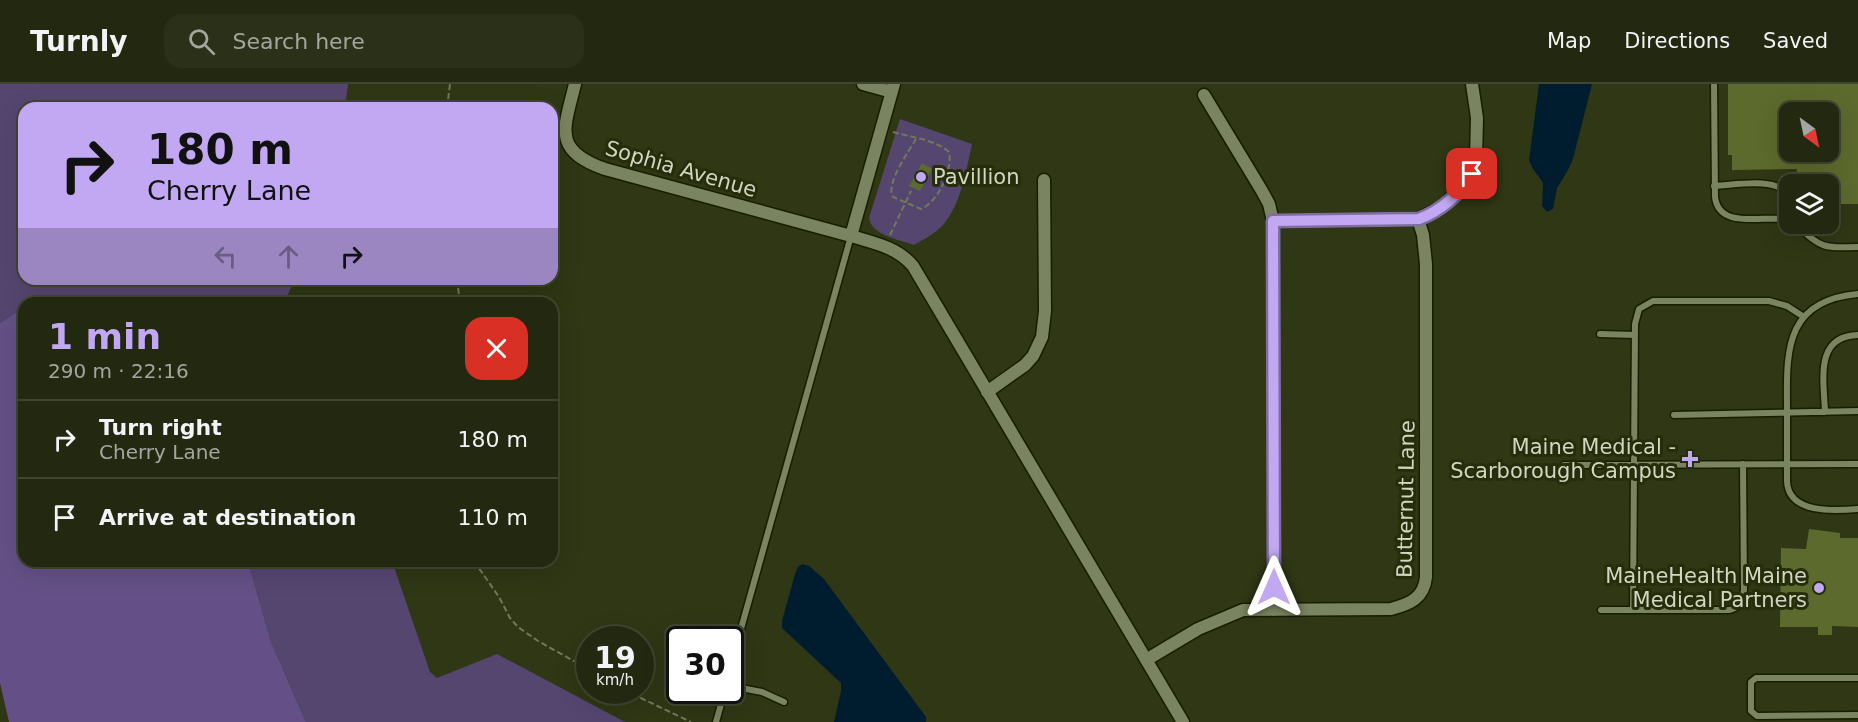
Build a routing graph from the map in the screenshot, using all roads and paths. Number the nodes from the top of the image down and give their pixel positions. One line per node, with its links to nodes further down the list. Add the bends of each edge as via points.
1 (450, 84): 8 (path)
2 (575, 84): 20 (street, Sophia Avenue, via 565,134 570,148 584,160)
3 (863, 84): 6 (street)
4 (1472, 84): 16 (street, via 1477,139 1472,174 1453,198)
5 (1714, 84): 12 (lane)
6 (893, 88): 9 (street)
7 (1204, 95): 18 (street, via 1263,191)
8 (448, 102)
9 (882, 128): 10 (path); 20 (street)
10 (916, 139): 15 (path, via 890,189 893,197); 15 (path, via 944,147 949,152 950,164 940,188 924,208)
11 (1044, 180): 28 (street, via 1042,336 1025,365)
12 (1714, 186): 13 (lane); 17 (lane, via 1721,212 1733,218)
13 (1779, 186)
14 (911, 192): 15 (path)
15 (905, 203): 21 (path)
16 (1419, 219): 18 (street); 40 (street, Butternut Lane, via 1426,249 1425,587 1412,603 1391,609)
17 (1779, 219)
18 (1273, 221): 40 (street)
19 (1806, 235): 22 (lane, via 1828,247)
20 (851, 236): 21 (street, Sophia Avenue); 43 (lane)
21 (885, 246): 28 (street, Sophia Avenue, via 914,266)
22 (1858, 248)
23 (1858, 294): 24 (lane, via 1827,301)
24 (1804, 317): 26 (lane, via 1787,306 1769,302 1653,301 1639,309); 31 (lane, via 1788,354)
25 (1600, 334): 26 (lane)
26 (1635, 334): 33 (lane)
27 (1858, 335): 30 (lane, via 1837,340 1826,355)
28 (987, 392): 44 (street, Sophia Avenue)
29 (1858, 411): 30 (lane)
30 (1825, 412): 31 (lane)
31 (1787, 413): 32 (lane); 35 (lane)
32 (1674, 415)
33 (1634, 464): 34 (lane); 37 (lane); 42 (lane)
34 (1743, 464): 35 (lane); 42 (lane, via 1741,603 1730,610)
35 (1787, 464): 36 (lane); 38 (lane, via 1788,491 1800,504 1823,509)
36 (1858, 464)
37 (1564, 465)
38 (1858, 509)
39 (478, 567): 45 (path, via 518,627)
40 (1274, 610): 44 (street, Butternut Lane, via 1243,610 1225,617)
41 (1600, 610): 42 (lane)
42 (1633, 610)
43 (742, 626)
44 (1146, 660): 54 (street, Sophia Avenue)
45 (576, 662)
46 (1858, 678): 51 (lane, via 1756,678 1751,682 1751,711 1757,716)
47 (744, 689): 48 (lane)
48 (784, 702)
49 (653, 704): 52 (path)
50 (720, 704): 53 (lane)
51 (1858, 715)
52 (691, 722)
53 (716, 722)
54 (1183, 722)

